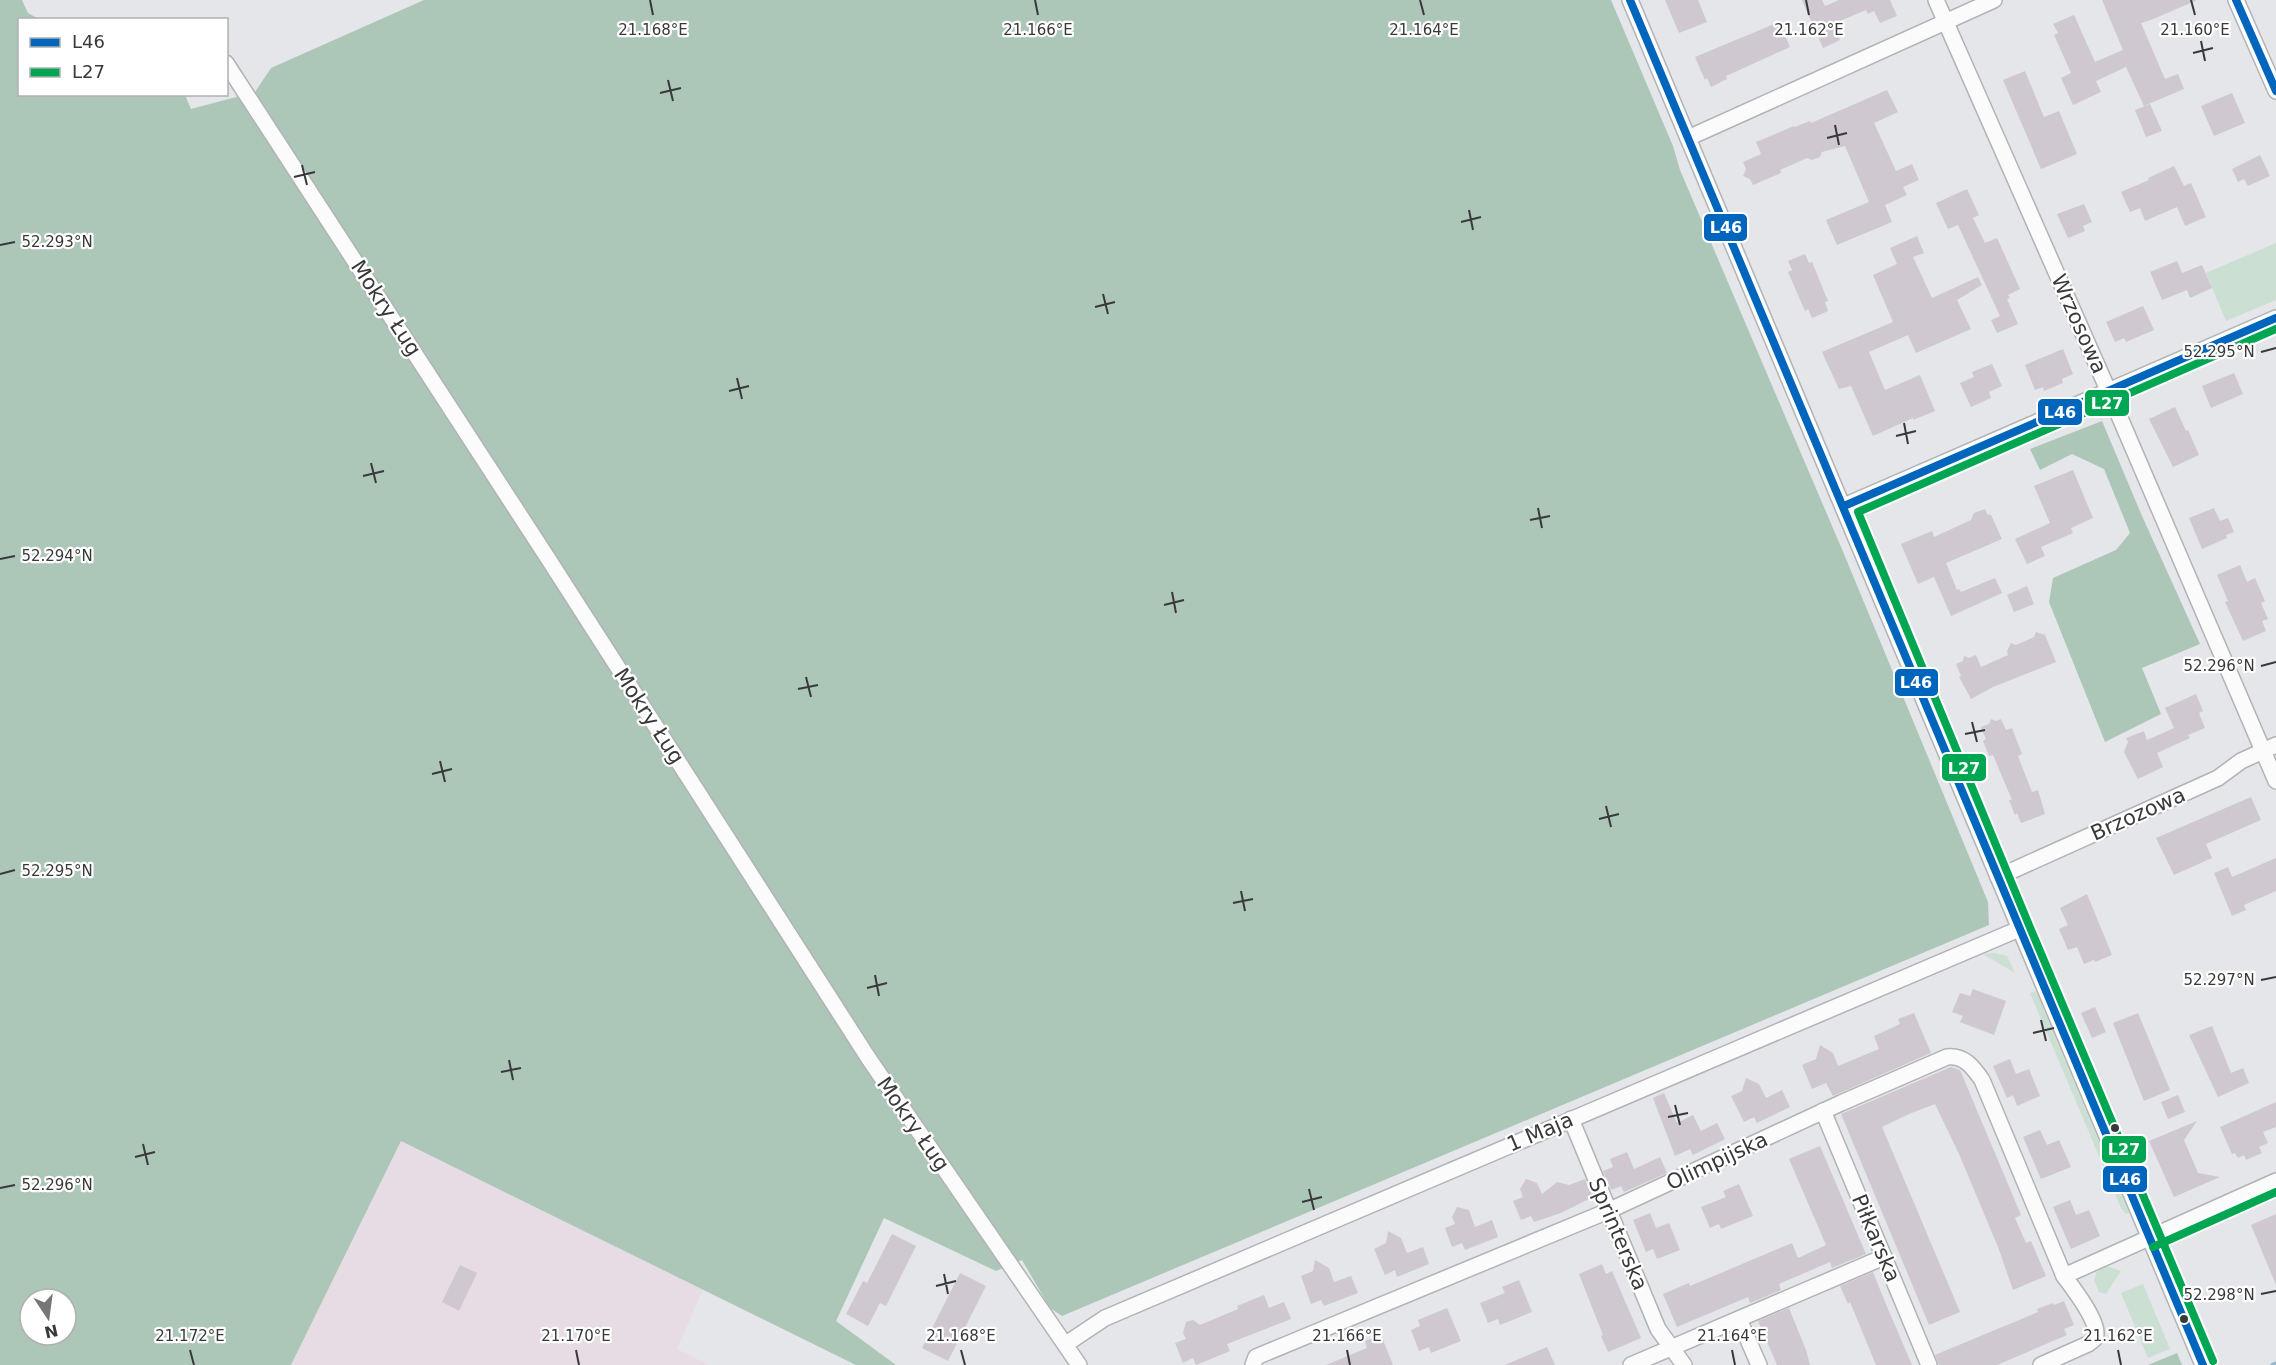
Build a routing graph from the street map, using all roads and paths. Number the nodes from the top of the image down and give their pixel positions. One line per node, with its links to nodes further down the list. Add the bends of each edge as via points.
1 (1630, 0): 8 (street)
2 (1936, 0): 5 (street, Wrzosowa)
3 (1995, 0): 5 (street)
4 (2236, 0): 7 (street)
5 (1946, 22): 8 (street); 10 (street, Wrzosowa)
6 (228, 66): 24 (street, Mokry Ług, via 869,1059)
7 (2276, 91)
8 (1689, 138): 11 (street)
9 (2276, 318): 10 (street)
10 (2108, 390): 11 (street); 12 (street, Wrzosowa)
11 (1844, 506): 14 (street)
12 (2269, 748): 13 (street, Wrzosowa); 14 (street, Brzozowa, via 2218,778)
13 (2276, 781)
14 (1998, 877): 15 (street)
15 (2019, 929): 17 (street, 1 Maja); 20 (street)
16 (1823, 1111): 19 (street, Olimpijska); 21 (street, Piłkarska); 22 (street, Olimpijska, via 1947,1057 1955,1056 1972,1065 1982,1080)
17 (1570, 1119): 19 (street, Sprinterska); 24 (street, 1 Maja, via 1105,1318)
18 (2276, 1182): 20 (street)
19 (1608, 1211): 25 (street, Sprinterska, via 1658,1329); 28 (street, Olimpijska, via 1256,1357)
20 (2149, 1237): 22 (street); 33 (street)
21 (1884, 1257): 23 (street); 31 (street, Piłkarska)
22 (2064, 1276): 32 (street, Olimpijska, via 2084,1304 2097,1332 2095,1340)
23 (1739, 1319): 25 (street); 26 (street)
24 (1066, 1344): 27 (street, Mokry Ług)
25 (1671, 1346): 29 (street); 30 (street, Sprinterska)
26 (1758, 1363)
27 (1079, 1365)
28 (1253, 1365)
29 (1631, 1365)
30 (1684, 1365)
31 (1929, 1365)
32 (2041, 1365)
33 (2204, 1365)

